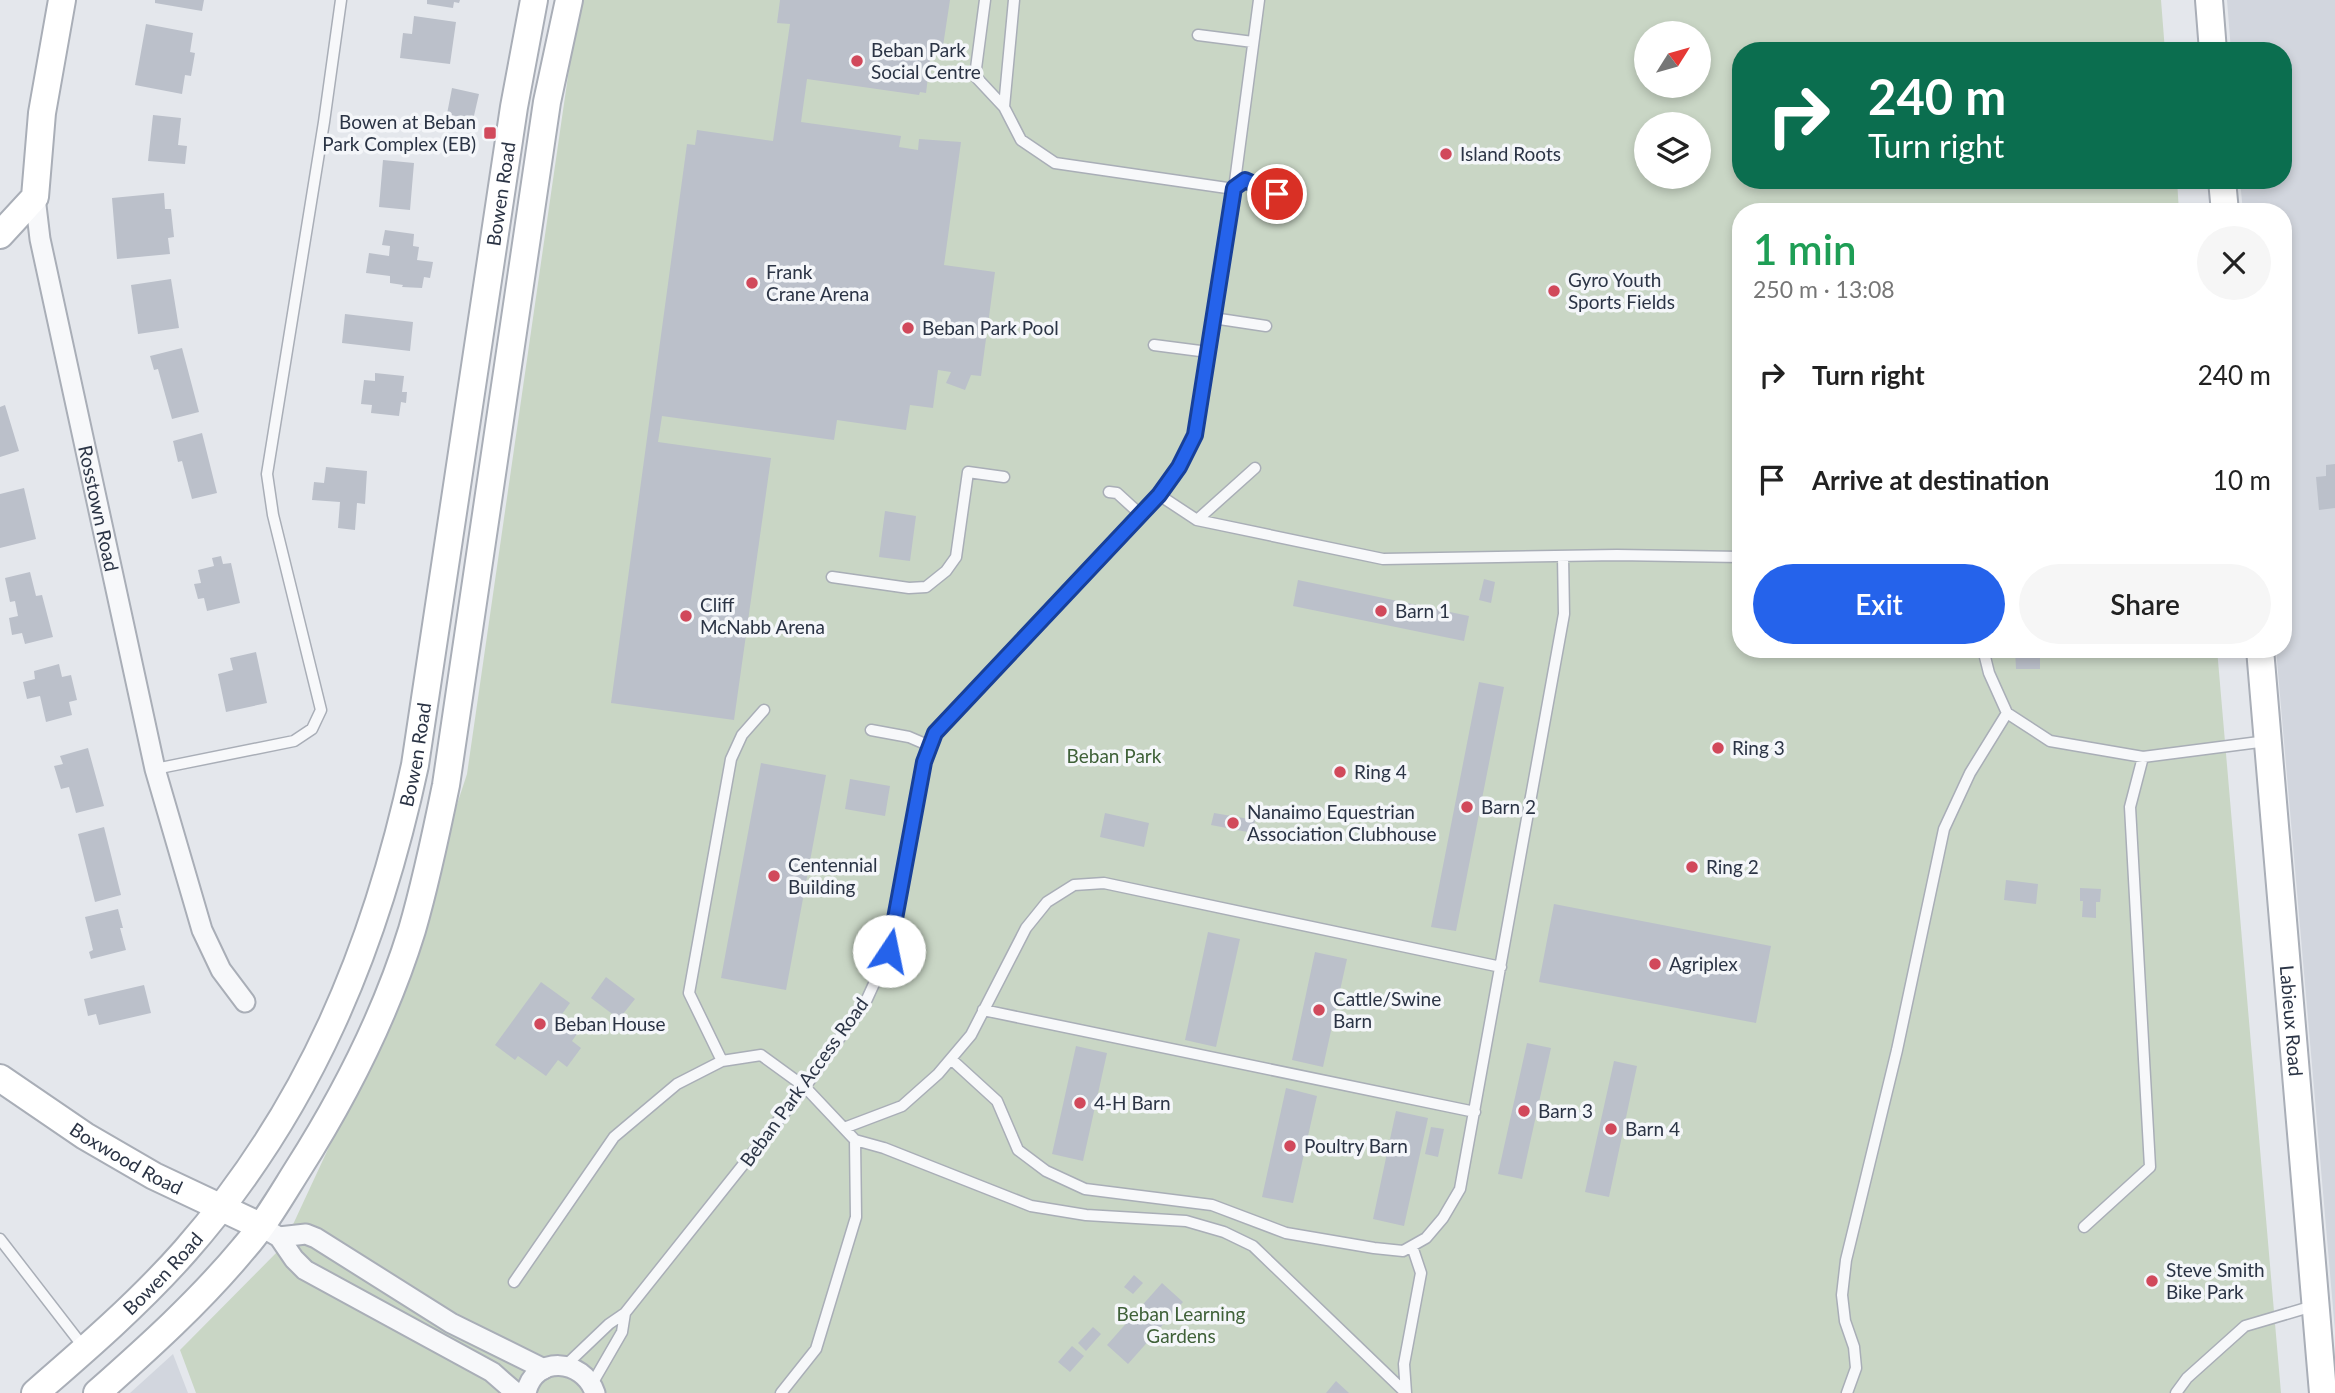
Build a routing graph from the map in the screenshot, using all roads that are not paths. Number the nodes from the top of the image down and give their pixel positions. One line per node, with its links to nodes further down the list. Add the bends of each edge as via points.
1 (62, 0): 15 (main road, Rosstown Road, via 42,113)
2 (341, 0): 38 (lane, via 267,474 321,710 312,729 294,741)
3 (534, 0): 49 (main road, Bowen Road, via 415,765 396,849 381,902 329,1032 280,1121)
4 (569, 0): 51 (main road, Bowen Road, via 547,102 432,858 411,932 352,1076)
5 (985, 0): 12 (lane, via 975,76)
6 (1014, 0): 12 (lane)
7 (1259, 0): 10 (lane, Beban Park Access Road)
8 (2209, 0): 11 (main road)
9 (1198, 35): 10 (lane)
10 (1253, 42): 13 (lane, Beban Park Access Road)
11 (2212, 42)
12 (1004, 107): 13 (lane, via 1021,140 1055,163)
13 (1234, 188): 14 (lane, via 1245,180); 17 (lane, Beban Park Access Road)
14 (1277, 194)
15 (35, 197): 16 (main road); 38 (street, Rosstown Road, via 40,239)
16 (0, 235)
17 (1213, 318): 18 (lane); 20 (lane, Beban Park Access Road)
18 (1266, 326)
19 (1154, 345): 20 (lane)
20 (1208, 352): 24 (lane, Beban Park Access Road, via 1195,435)
21 (1255, 468): 26 (lane)
22 (1004, 477): 29 (lane, via 968,471 956,557 926,587)
23 (1109, 492): 25 (lane, via 1117,493)
24 (1159, 495): 25 (lane, Beban Park Access Road); 26 (lane)
25 (1140, 514): 36 (lane, Beban Park Access Road, via 935,733)
26 (1197, 520): 27 (lane, via 1383,559)
27 (1563, 555): 28 (lane); 39 (lane, via 1564,614)
28 (1732, 557)
29 (832, 577)
30 (1985, 658): 33 (lane)
31 (2261, 658): 35 (main road, Labieux Road)
32 (764, 710): 43 (lane, via 742,735 731,759 689,993)
33 (2007, 713): 37 (lane, via 2050,741); 67 (lane, via 1970,773 1944,829 1846,1260 1842,1295 1856,1368)
34 (871, 730): 36 (lane)
35 (2268, 740): 37 (lane); 55 (main road, Labieux Road)
36 (930, 746): 45 (lane, Beban Park Access Road, via 889,951 867,999)
37 (2143, 757): 50 (lane, via 2130,807 2150,1167)
38 (155, 769): 40 (street, Rosstown Road, via 202,930 221,970)
39 (1501, 967): 41 (lane, via 1104,883 1074,885 1047,902 1026,928); 46 (lane)
40 (245, 1002)
41 (983, 1010): 42 (lane, via 971,1035); 46 (lane)
42 (951, 1059): 47 (lane, via 902,1106); 53 (lane, via 998,1101 1018,1150 1046,1171 1085,1189 1212,1205 1311,1238 1402,1251)
43 (722, 1061): 45 (lane, via 761,1055); 54 (lane, via 677,1084 614,1137)
44 (0, 1078): 49 (main road, Boxwood Road, via 85,1136)
45 (804, 1087): 47 (lane); 56 (lane, Beban Park Access Road)
46 (1475, 1112): 53 (lane, via 1460,1189 1443,1218)
47 (844, 1128): 48 (lane)
48 (855, 1140): 65 (lane, via 856,1217 816,1349); 66 (lane, via 1031,1206 1086,1215 1186,1221 1224,1231 1253,1246)
49 (222, 1206): 51 (main road, Boxwood Road); 57 (main road, Bowen Road, via 154,1285)
50 (2084, 1227)
51 (270, 1231): 59 (street, via 316,1238 451,1323); 62 (main road, Bowen Road, via 246,1246); 63 (street, via 305,1270 492,1372)
52 (0, 1239): 57 (lane)
53 (1412, 1246): 66 (lane, via 1420,1273 1404,1364)
54 (513, 1282)
55 (2316, 1305): 68 (lane, via 2245,1326); 69 (main road, Labieux Road)
56 (625, 1313): 58 (lane, Beban Park Access Road); 60 (lane, Beban Park Access Road, via 622,1332)
57 (85, 1349): 61 (main road, Bowen Road)
58 (566, 1365): 59 (street); 60 (street, via 585,1375)
59 (544, 1369): 64 (street)
60 (593, 1389)
61 (35, 1393)
62 (97, 1393)
63 (516, 1393)
64 (526, 1393)
65 (781, 1393)
66 (1407, 1393)
67 (1847, 1393)
68 (2176, 1393)
69 (2323, 1393)

